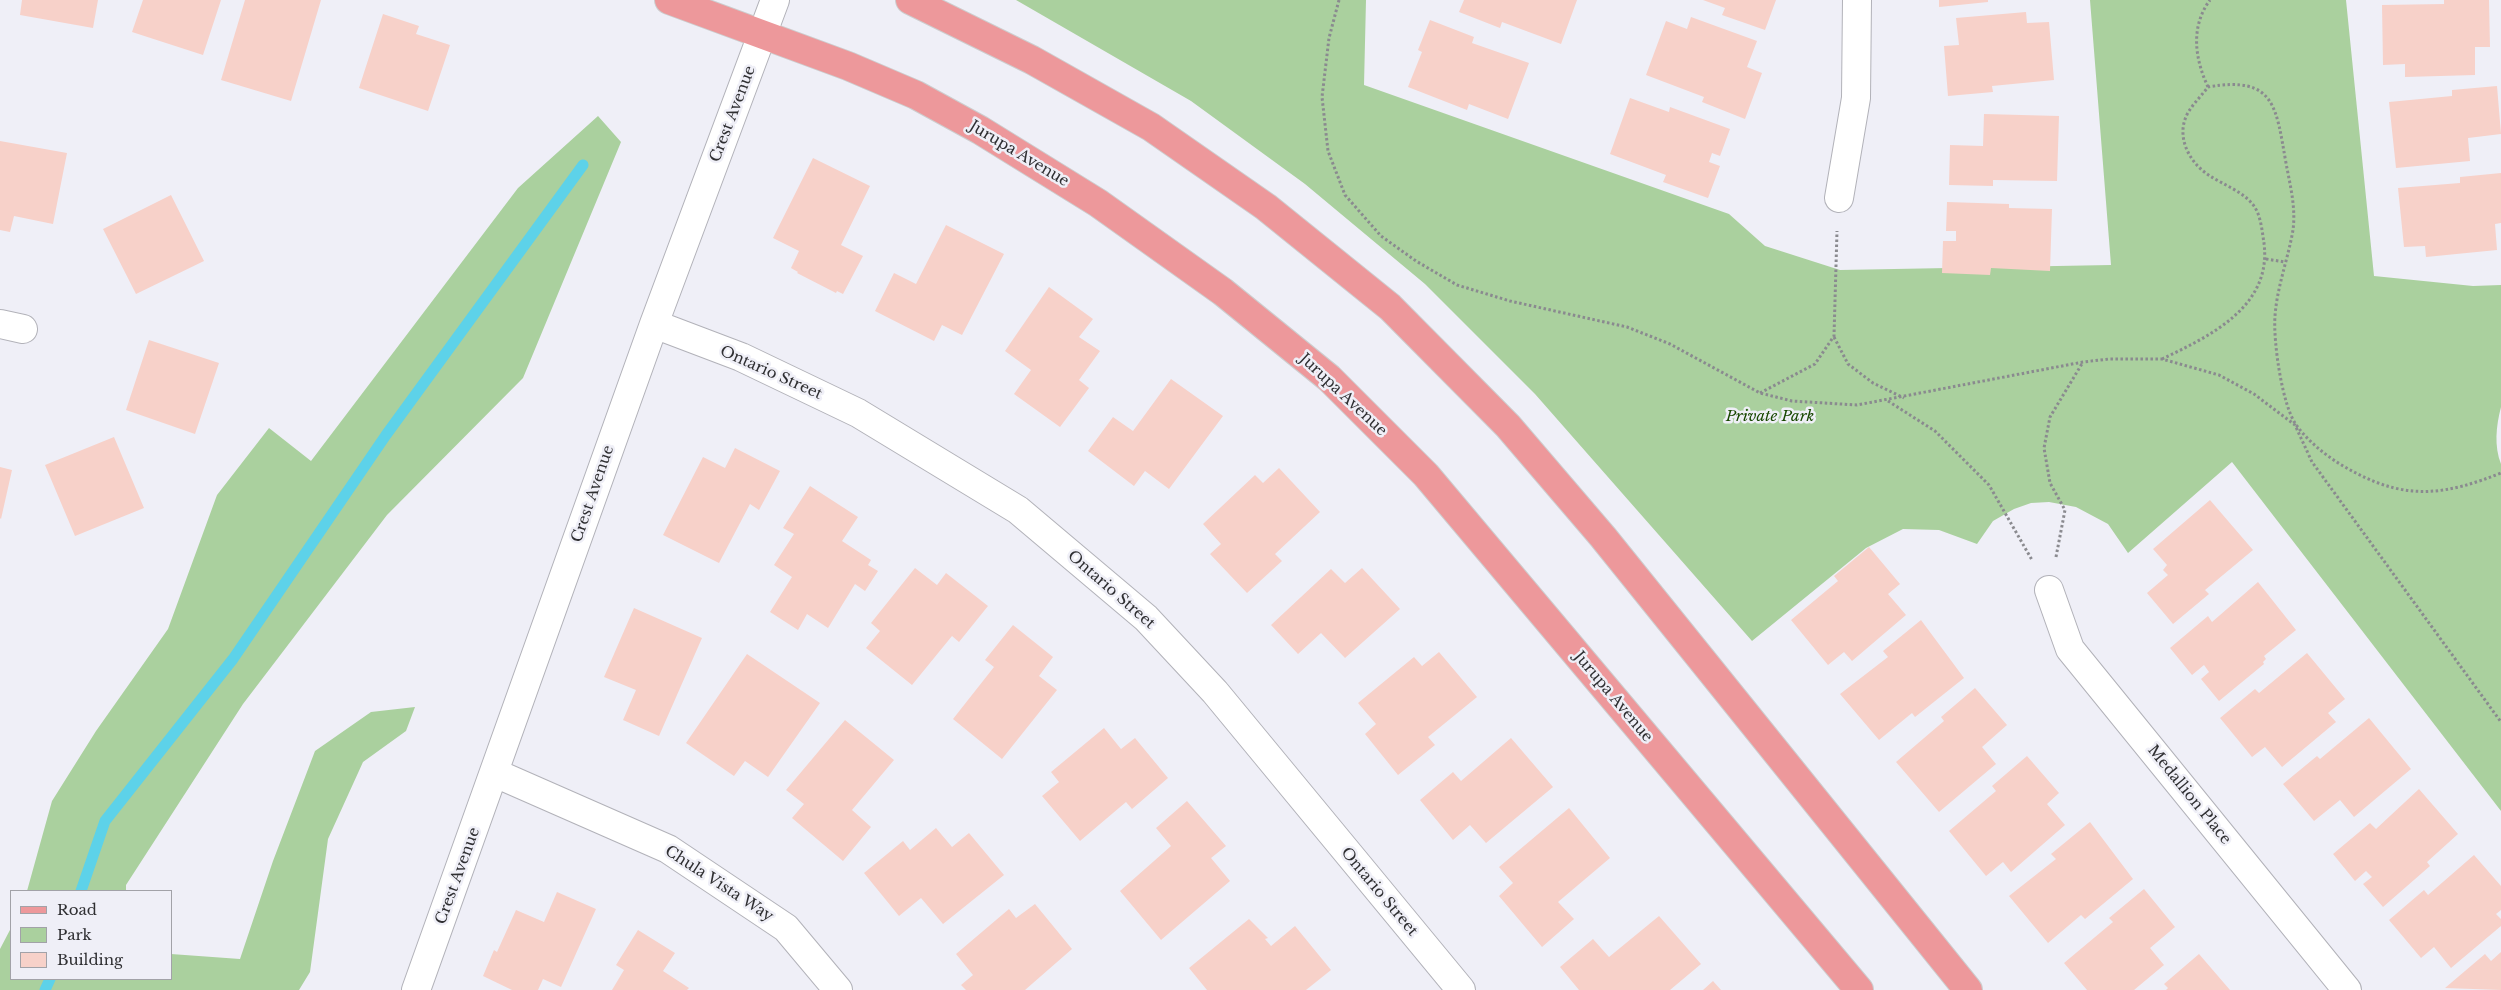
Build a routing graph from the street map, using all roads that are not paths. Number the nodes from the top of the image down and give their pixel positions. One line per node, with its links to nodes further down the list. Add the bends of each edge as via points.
1 (669, 0): 5 (main road, Jurupa Avenue)
2 (775, 0): 5 (street, Crest Avenue)
3 (910, 0): 14 (main road, via 1032,60 1151,127 1266,207 1390,307 1508,426 1603,537)
4 (1857, 0): 6 (street, via 1856,98)
5 (763, 34): 7 (street, Crest Avenue); 13 (main road, Jurupa Avenue, via 916,95 980,130 1106,209 1223,292 1329,378 1426,475)
6 (1839, 198)
7 (654, 324): 9 (street, Crest Avenue); 12 (street, Ontario Street, via 741,357 858,412 1018,510 1146,618 1215,692)
8 (2049, 590): 15 (street, Medallion Place, via 2070,649)
9 (495, 773): 10 (street, Crest Avenue); 11 (street, Chula Vista Way, via 668,849 786,928)
10 (416, 990)
11 (838, 990)
12 (1461, 990)
13 (1859, 990)
14 (1968, 990)
15 (2347, 990)

